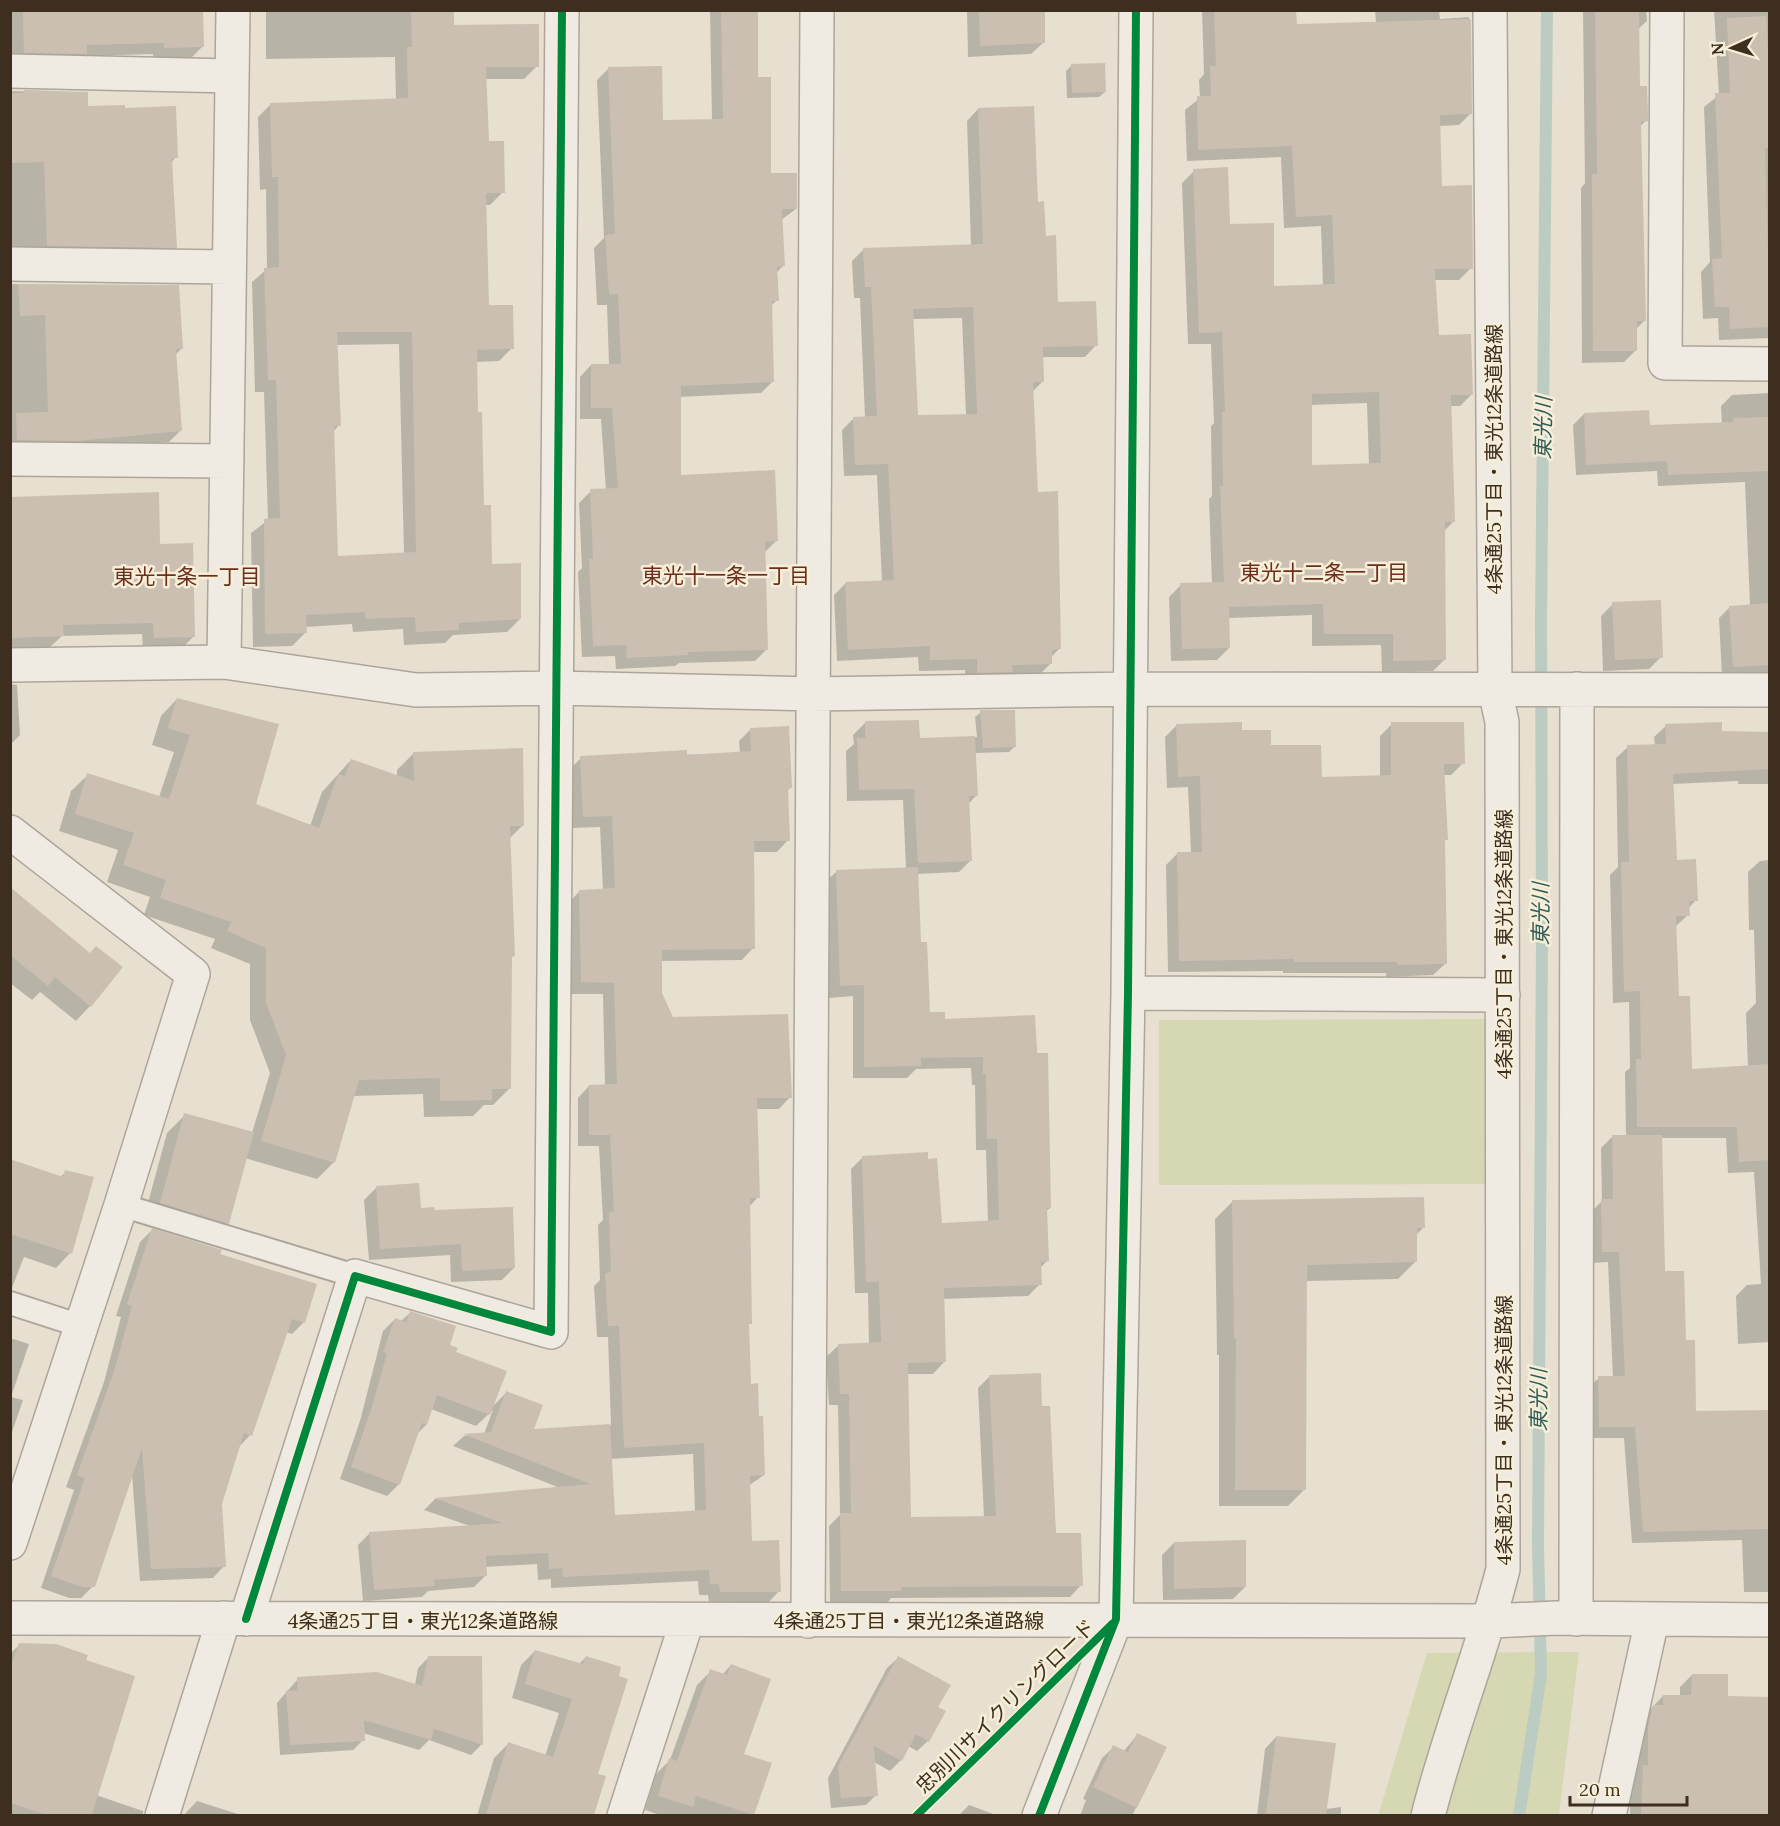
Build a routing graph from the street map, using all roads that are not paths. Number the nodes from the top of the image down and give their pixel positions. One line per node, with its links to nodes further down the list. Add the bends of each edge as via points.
1 (233, 10): 8 (street)
2 (562, 10): 16 (street)
3 (817, 10): 21 (street)
4 (1136, 10): 17 (street)
5 (1490, 10): 18 (street, 4条通25丁目・東光12条道路線)
6 (1667, 10): 11 (street, via 1665,363)
7 (10, 71): 8 (street)
8 (232, 76): 10 (street)
9 (10, 264): 10 (street)
10 (229, 267): 13 (street)
11 (1770, 364)
12 (10, 459): 13 (street)
13 (227, 461): 14 (street)
14 (224, 662): 15 (street); 16 (street, via 416,690)
15 (10, 665)
16 (556, 688): 21 (street); 26 (street, via 551,1332)
17 (1130, 689): 18 (street); 21 (street); 23 (street)
18 (1510, 689): 19 (street); 24 (street, 4条通25丁目・東光12条道路線, via 1502,722)
19 (1568, 689): 20 (street); 32 (street)
20 (1770, 690)
21 (814, 694): 38 (street)
22 (10, 832): 25 (street, via 193,974)
23 (1128, 993): 24 (street); 33 (street)
24 (1503, 995): 34 (street, 4条通25丁目・東光12条道路線)
25 (122, 1205): 26 (lane); 28 (street)
26 (356, 1276): 31 (street)
27 (10, 1303): 28 (lane)
28 (81, 1326): 29 (street)
29 (10, 1543)
30 (10, 1618): 31 (street, 4条通25丁目・東光12条道路線)
31 (235, 1618): 37 (street, 4条通25丁目・東光12条道路線); 39 (street)
32 (1566, 1618): 34 (street); 35 (street)
33 (1116, 1619): 34 (street, 4条通25丁目・東光12条道路線); 38 (street, 4条通25丁目・東光12条道路線); 41 (street)
34 (1505, 1620): 42 (street, via 1441,1764)
35 (1652, 1620): 36 (street); 43 (street)
36 (1770, 1620)
37 (687, 1621): 38 (street, 4条通25丁目・東光12条道路線); 40 (street)
38 (808, 1621)
39 (162, 1815)
40 (624, 1815)
41 (1039, 1815)
42 (1428, 1815)
43 (1609, 1815)

